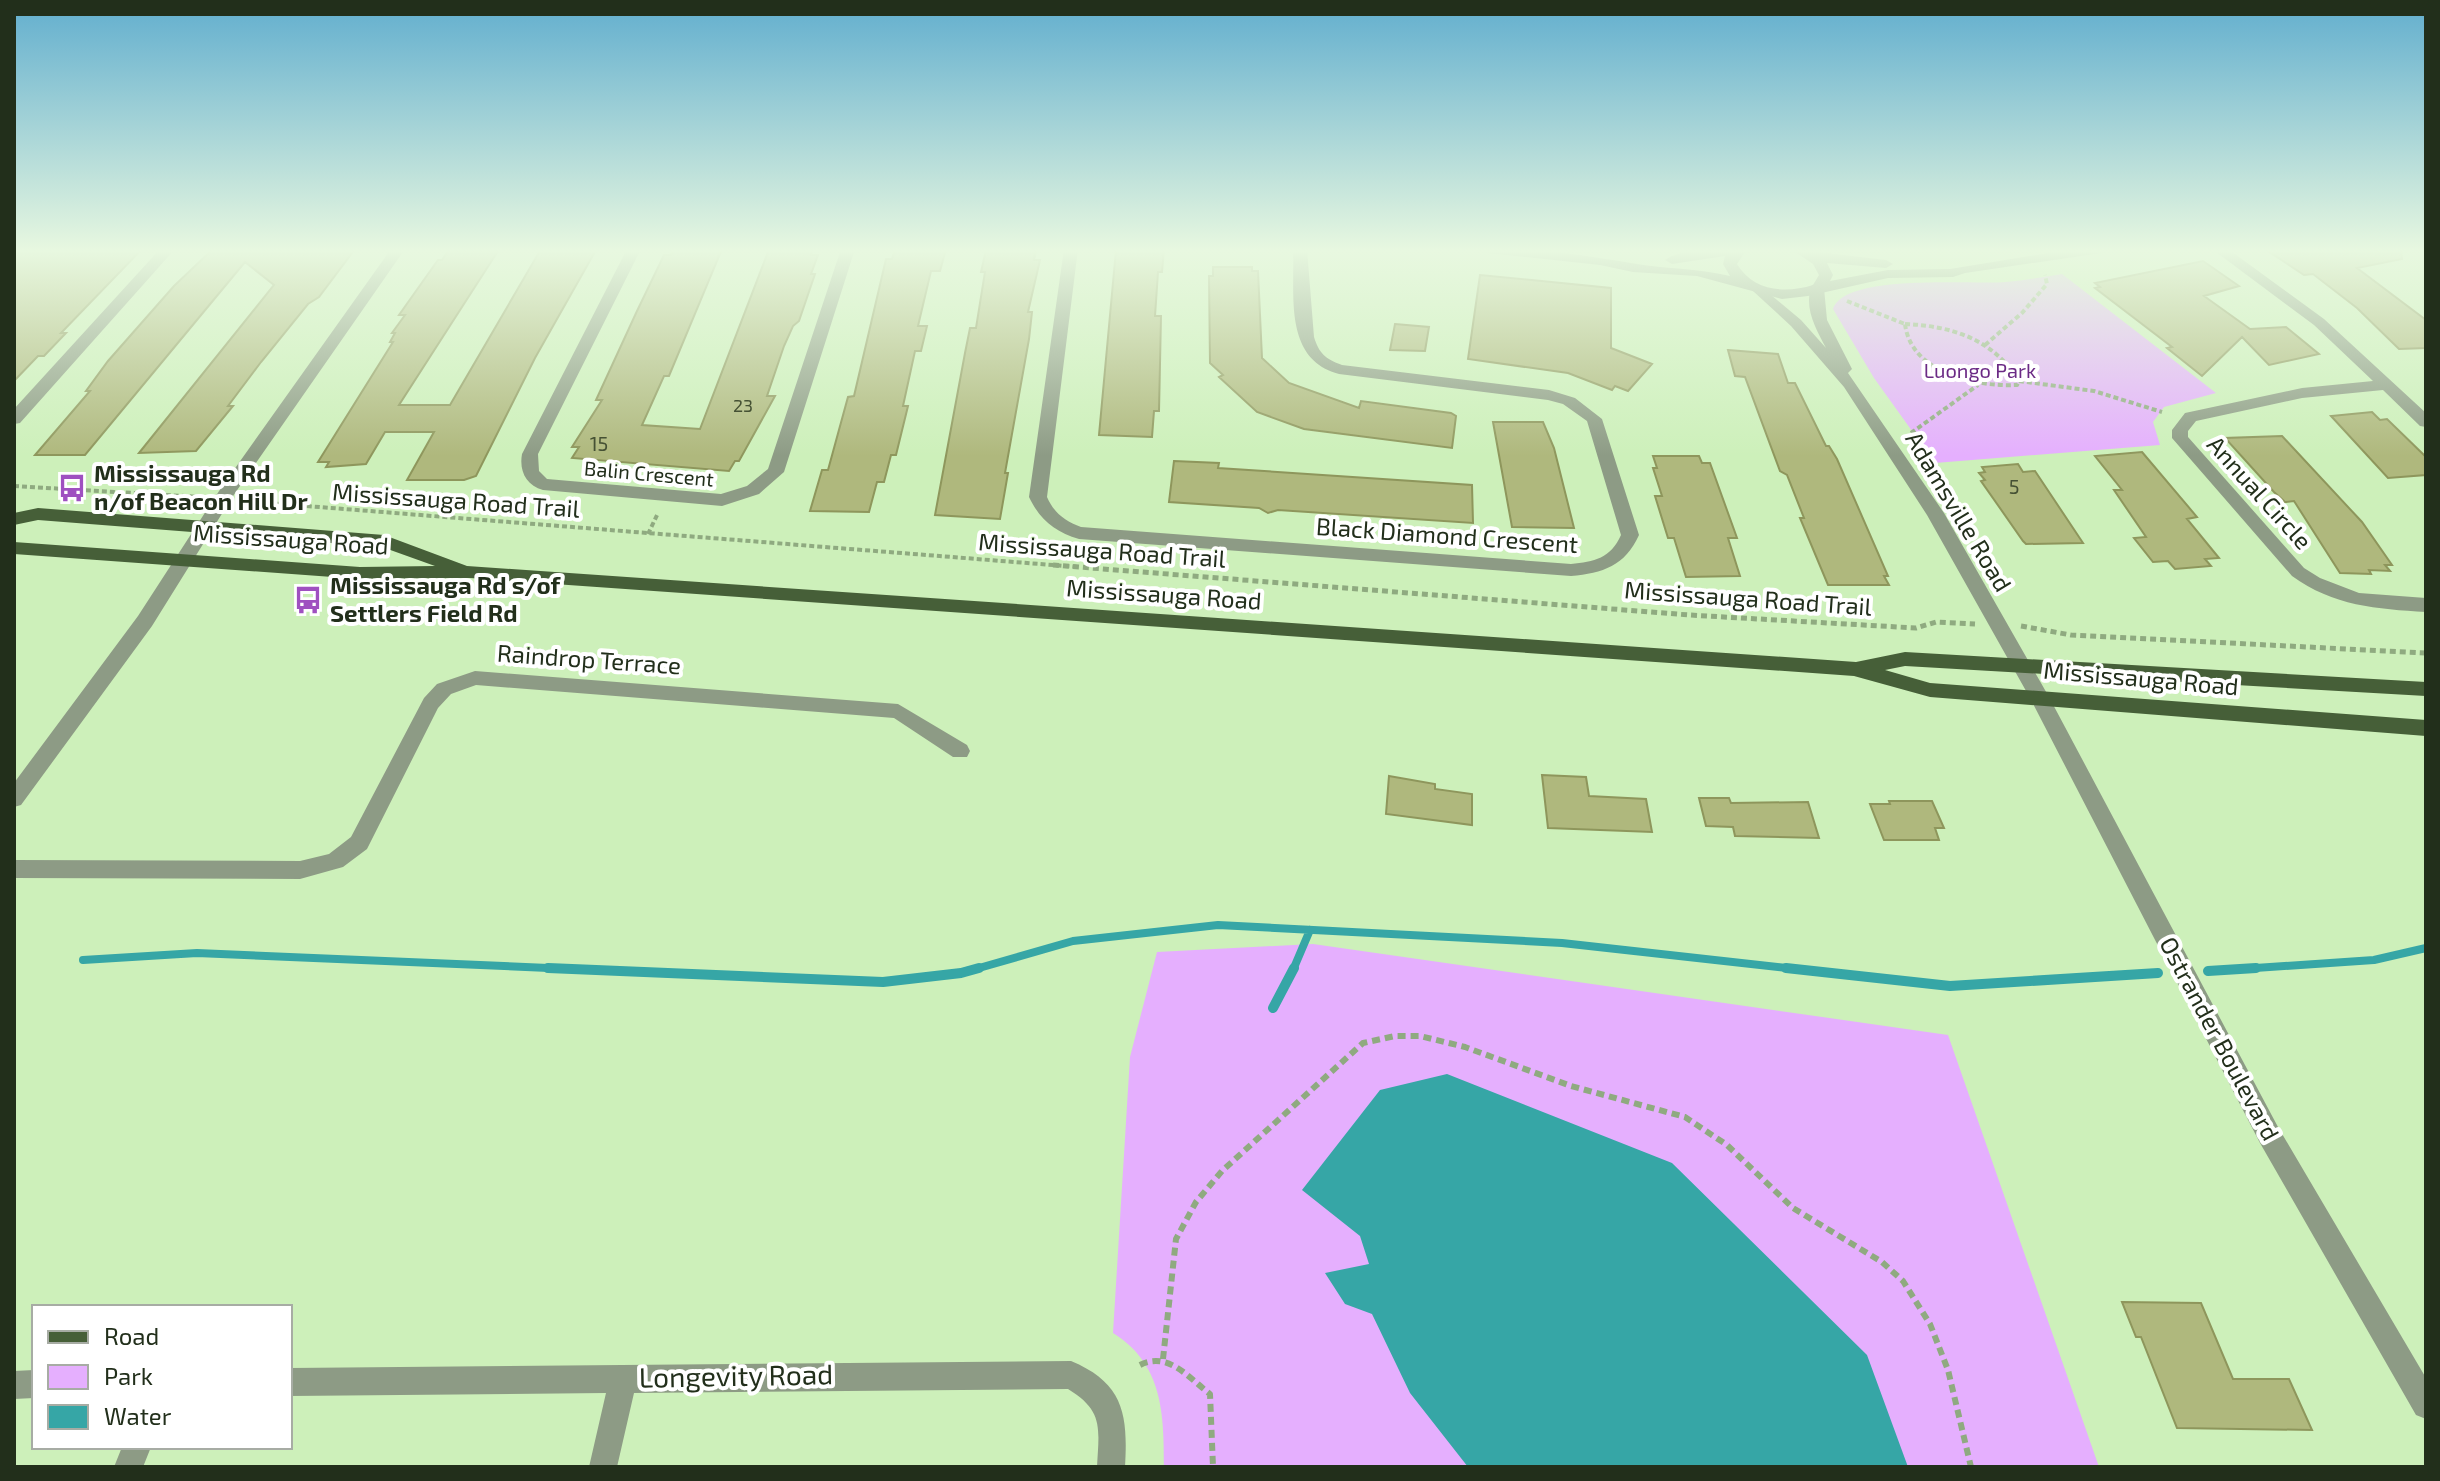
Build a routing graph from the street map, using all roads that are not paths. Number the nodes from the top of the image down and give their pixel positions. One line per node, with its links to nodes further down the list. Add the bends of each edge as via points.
1 (105, 318): 12 (street)
2 (350, 318): 15 (street)
3 (599, 318): 4 (street, Balin Crescent, via 530,454 530,473 543,484 722,500 764,483 776,472)
4 (826, 318)
5 (1062, 318): 6 (street, Black Diamond Crescent, via 1038,497 1064,528 1571,570 1598,568 1625,548 1630,535 1594,419 1569,401 1339,369 1315,357)
6 (1305, 318)
7 (1790, 318): 10 (street, Adamsville Road)
8 (1818, 318): 10 (street, Adamsville Road, via 1837,348)
9 (2314, 318): 11 (street)
10 (1850, 384): 20 (street, Adamsville Road, via 1935,513)
11 (2386, 385): 13 (street); 19 (street, Annual Circle, via 2302,393 2191,417 2180,438 2309,581 2339,597)
12 (14, 419)
13 (2426, 422)
14 (14, 519): 15 (main road, Mississauga Road, via 38,514)
15 (206, 527): 17 (street); 18 (main road, Mississauga Road, via 384,541)
16 (14, 548): 17 (main road, Mississauga Road)
17 (184, 560): 18 (main road, Mississauga Road, via 360,573); 26 (street)
18 (470, 572): 21 (main road, Mississauga Road)
19 (2426, 605)
20 (2022, 668): 21 (main road, Mississauga Road, via 1905,659); 22 (main road, Mississauga Road); 23 (street, Ostrander Boulevard)
21 (1854, 669): 23 (main road, Mississauga Road, via 1930,690)
22 (2426, 689)
23 (2039, 697): 24 (main road, Mississauga Road); 30 (street, Ostrander Boulevard, via 2269,1135)
24 (2426, 728)
25 (960, 751): 27 (street, Raindrop Terrace, via 898,711 475,678 444,689 431,703 359,843 335,861 300,870)
26 (14, 799)
27 (14, 869)
28 (624, 1377): 29 (street, Longevity Road); 31 (street); 32 (street, Longevity Road, via 1071,1375 1098,1390 1113,1415)
29 (292, 1382)
30 (2426, 1405)
31 (603, 1467)
32 (1111, 1467)

